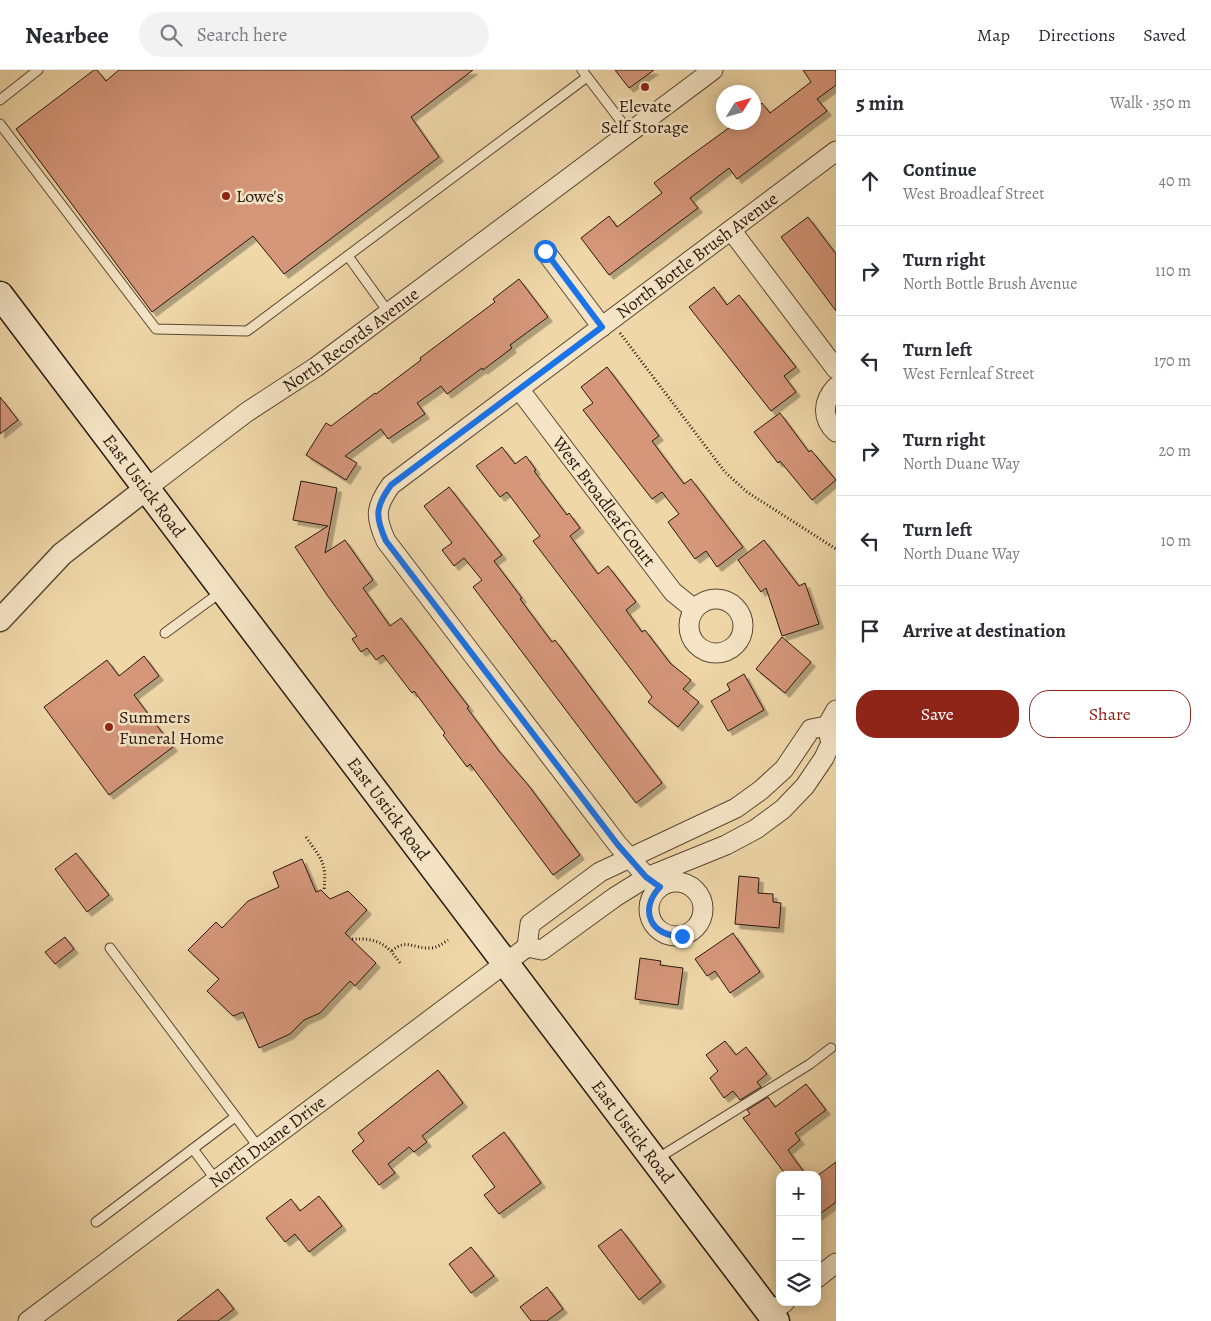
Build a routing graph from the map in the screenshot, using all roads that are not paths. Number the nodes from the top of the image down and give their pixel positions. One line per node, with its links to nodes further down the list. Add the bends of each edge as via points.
1 (38, 70): 4 (lane)
2 (713, 70): 6 (street, North Records Avenue)
3 (584, 73): 6 (lane); 10 (lane)
4 (0, 100)
5 (0, 124): 10 (lane, via 156,329 248,331)
6 (630, 132): 12 (street, North Records Avenue)
7 (836, 151): 8 (street, North Bottle Brush Avenue)
8 (731, 230): 13 (street, North Bottle Brush Avenue); 14 (street)
9 (545, 251): 13 (street)
10 (348, 256): 12 (lane)
11 (0, 295): 18 (main road, East Ustick Road)
12 (390, 313): 18 (street, North Records Avenue, via 247,412)
13 (606, 324): 16 (street, North Bottle Brush Avenue)
14 (836, 368)
15 (836, 387): 17 (street, via 825,405 825,416)
16 (519, 389): 20 (street, West Broadleaf Court, via 673,592); 24 (street, North Bottle Brush Avenue, via 391,485 377,513 380,527 386,541)
17 (836, 432)
18 (147, 488): 19 (main road, East Ustick Road); 21 (street, North Records Avenue, via 62,554)
19 (223, 590): 22 (lane); 28 (main road, East Ustick Road)
20 (694, 609)
21 (1, 618)
22 (165, 633)
23 (832, 718): 24 (street, via 811,729 784,769 762,790 736,808); 25 (street, via 830,744 824,758 805,786 783,809 756,829)
24 (630, 858): 25 (street); 26 (street, via 600,872 530,924)
25 (653, 882): 26 (street, via 615,897 542,950)
26 (527, 947): 28 (street, North Duane Drive)
27 (110, 948): 30 (lane)
28 (506, 963): 31 (street, North Duane Drive); 33 (main road, East Ustick Road)
29 (831, 1048): 33 (lane)
30 (236, 1117): 31 (lane); 32 (lane)
31 (258, 1148): 34 (street, North Duane Drive)
32 (193, 1149): 34 (lane); 35 (lane)
33 (655, 1160): 38 (main road, East Ustick Road)
34 (216, 1180): 39 (street, North Duane Drive)
35 (96, 1222)
36 (836, 1263): 37 (street)
37 (821, 1275)
38 (777, 1312)
39 (28, 1321)

